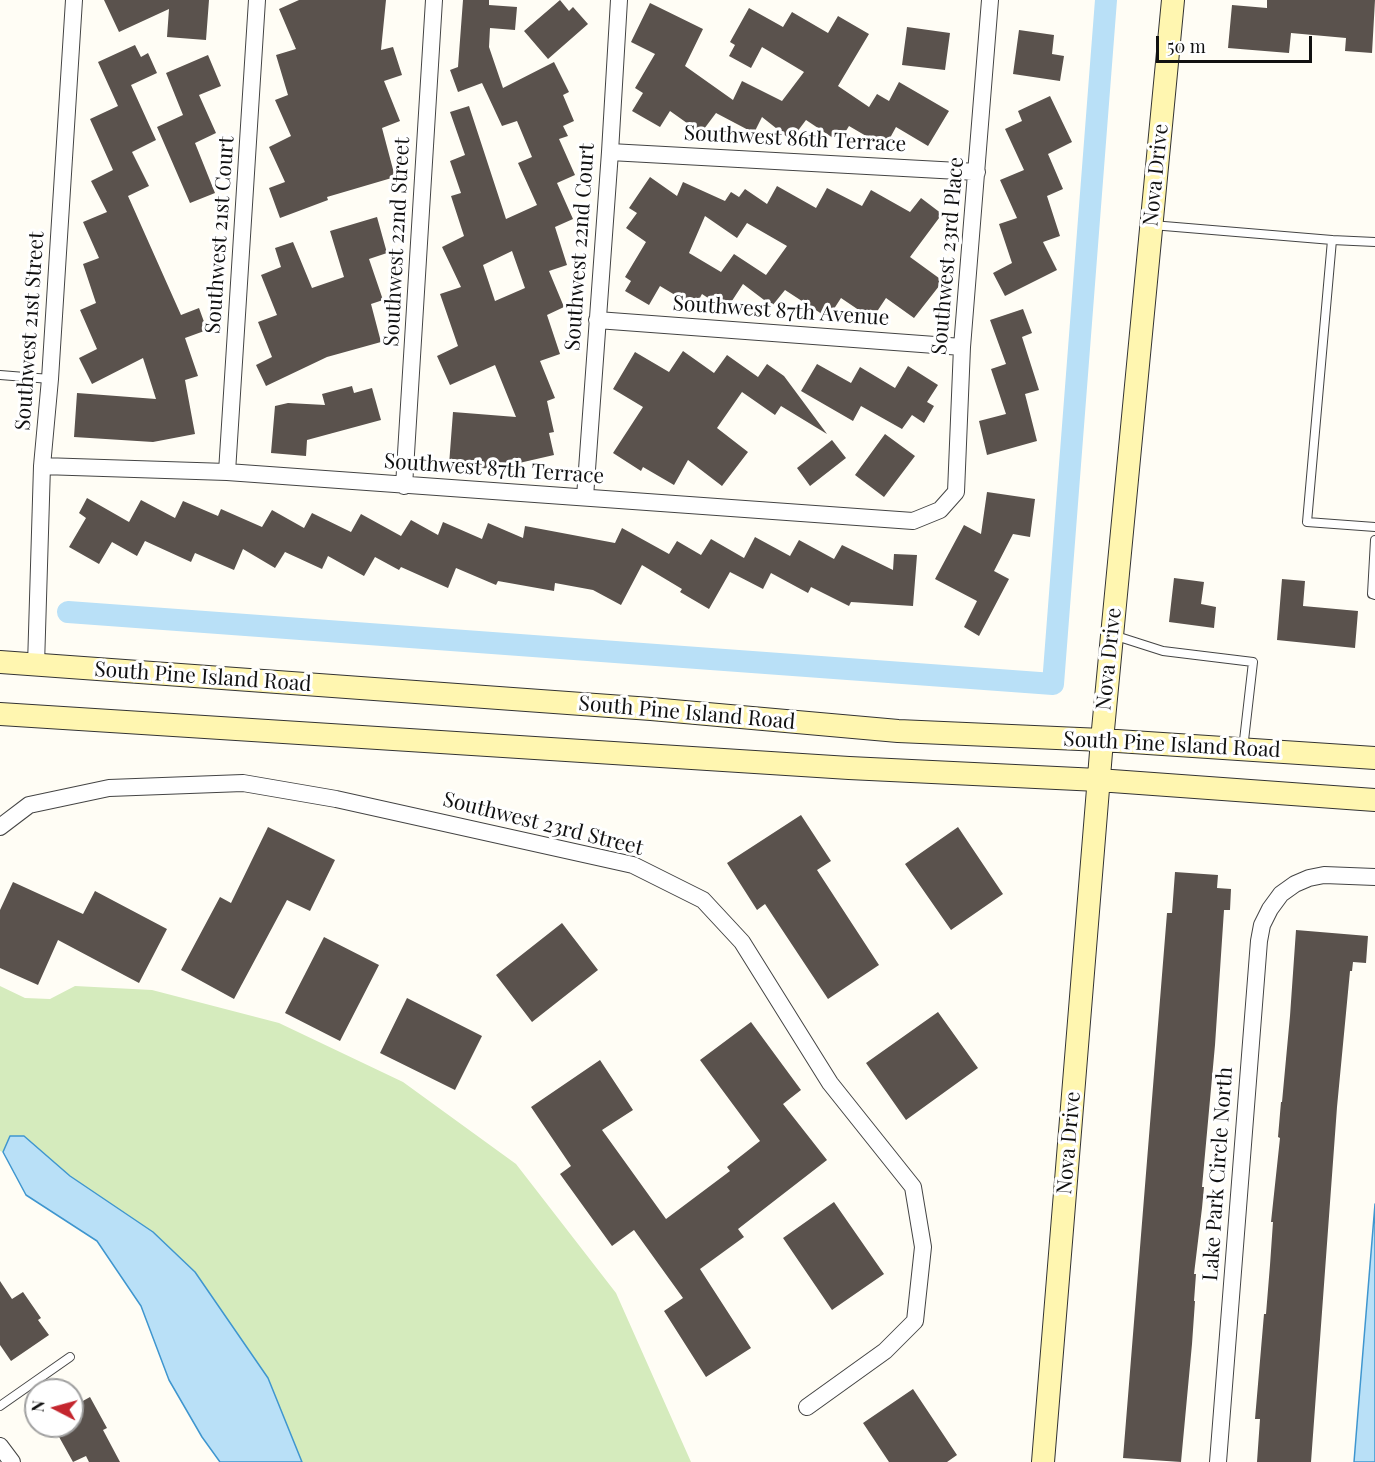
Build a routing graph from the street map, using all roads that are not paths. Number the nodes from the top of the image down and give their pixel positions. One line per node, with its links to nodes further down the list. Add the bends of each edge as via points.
1 (74, 0): 15 (street, Southwest 21st Street)
2 (257, 0): 17 (street, Southwest 21st Court)
3 (434, 0): 18 (street, Southwest 22nd Street)
4 (618, 0): 7 (street, Southwest 22nd Court)
5 (990, 0): 8 (street, Southwest 23rd Place)
6 (1173, 0): 9 (main road, Nova Drive)
7 (610, 152): 8 (street, Southwest 86th Terrace); 12 (street, Southwest 22nd Court)
8 (977, 172): 13 (street, Southwest 23rd Place)
9 (1152, 225): 10 (lane); 24 (main road, Nova Drive)
10 (1332, 240): 11 (lane); 21 (lane, via 1307,522)
11 (1375, 243)
12 (597, 320): 13 (street, Southwest 87th Avenue); 19 (street, Southwest 22nd Court)
13 (962, 347): 20 (street, Southwest 23rd Place, via 956,492)
14 (0, 375): 15 (lane)
15 (50, 379): 16 (street, Southwest 21st Street)
16 (42, 466): 17 (street, Southwest 87th Terrace); 26 (street, Southwest 21st Street)
17 (227, 472): 18 (street, Southwest 87th Terrace)
18 (404, 486): 19 (street, Southwest 87th Terrace)
19 (585, 497): 20 (street, Southwest 87th Terrace, via 913,521)
20 (940, 510)
21 (1375, 527)
22 (1375, 540): 23 (lane, via 1371,594)
23 (1375, 595)
24 (1112, 635): 28 (main road, Nova Drive); 29 (lane, via 1163,651 1253,662)
25 (0, 662): 26 (main road, South Pine Island Road)
26 (36, 665): 28 (main road, South Pine Island Road, via 651,709 898,731)
27 (0, 714): 31 (main road, South Pine Island Road)
28 (1102, 740): 29 (main road, South Pine Island Road); 31 (main road, Nova Drive)
29 (1243, 749): 30 (main road, South Pine Island Road)
30 (1375, 758)
31 (1098, 780): 32 (main road, South Pine Island Road); 40 (main road, Nova Drive)
32 (1375, 800)
33 (0, 827): 37 (street, Southwest 23rd Street, via 29,805 109,788 243,783 336,799 633,865 703,900 742,942 830,1083 913,1187 923,1247 915,1321 885,1351)
34 (1375, 878): 41 (street, Lake Park Circle North, via 1324,875 1294,884 1281,894 1262,926)
35 (70, 1357): 36 (lane)
36 (0, 1406)
37 (807, 1407)
38 (0, 1446): 39 (street)
39 (12, 1462)
40 (1042, 1462)
41 (1218, 1462)

